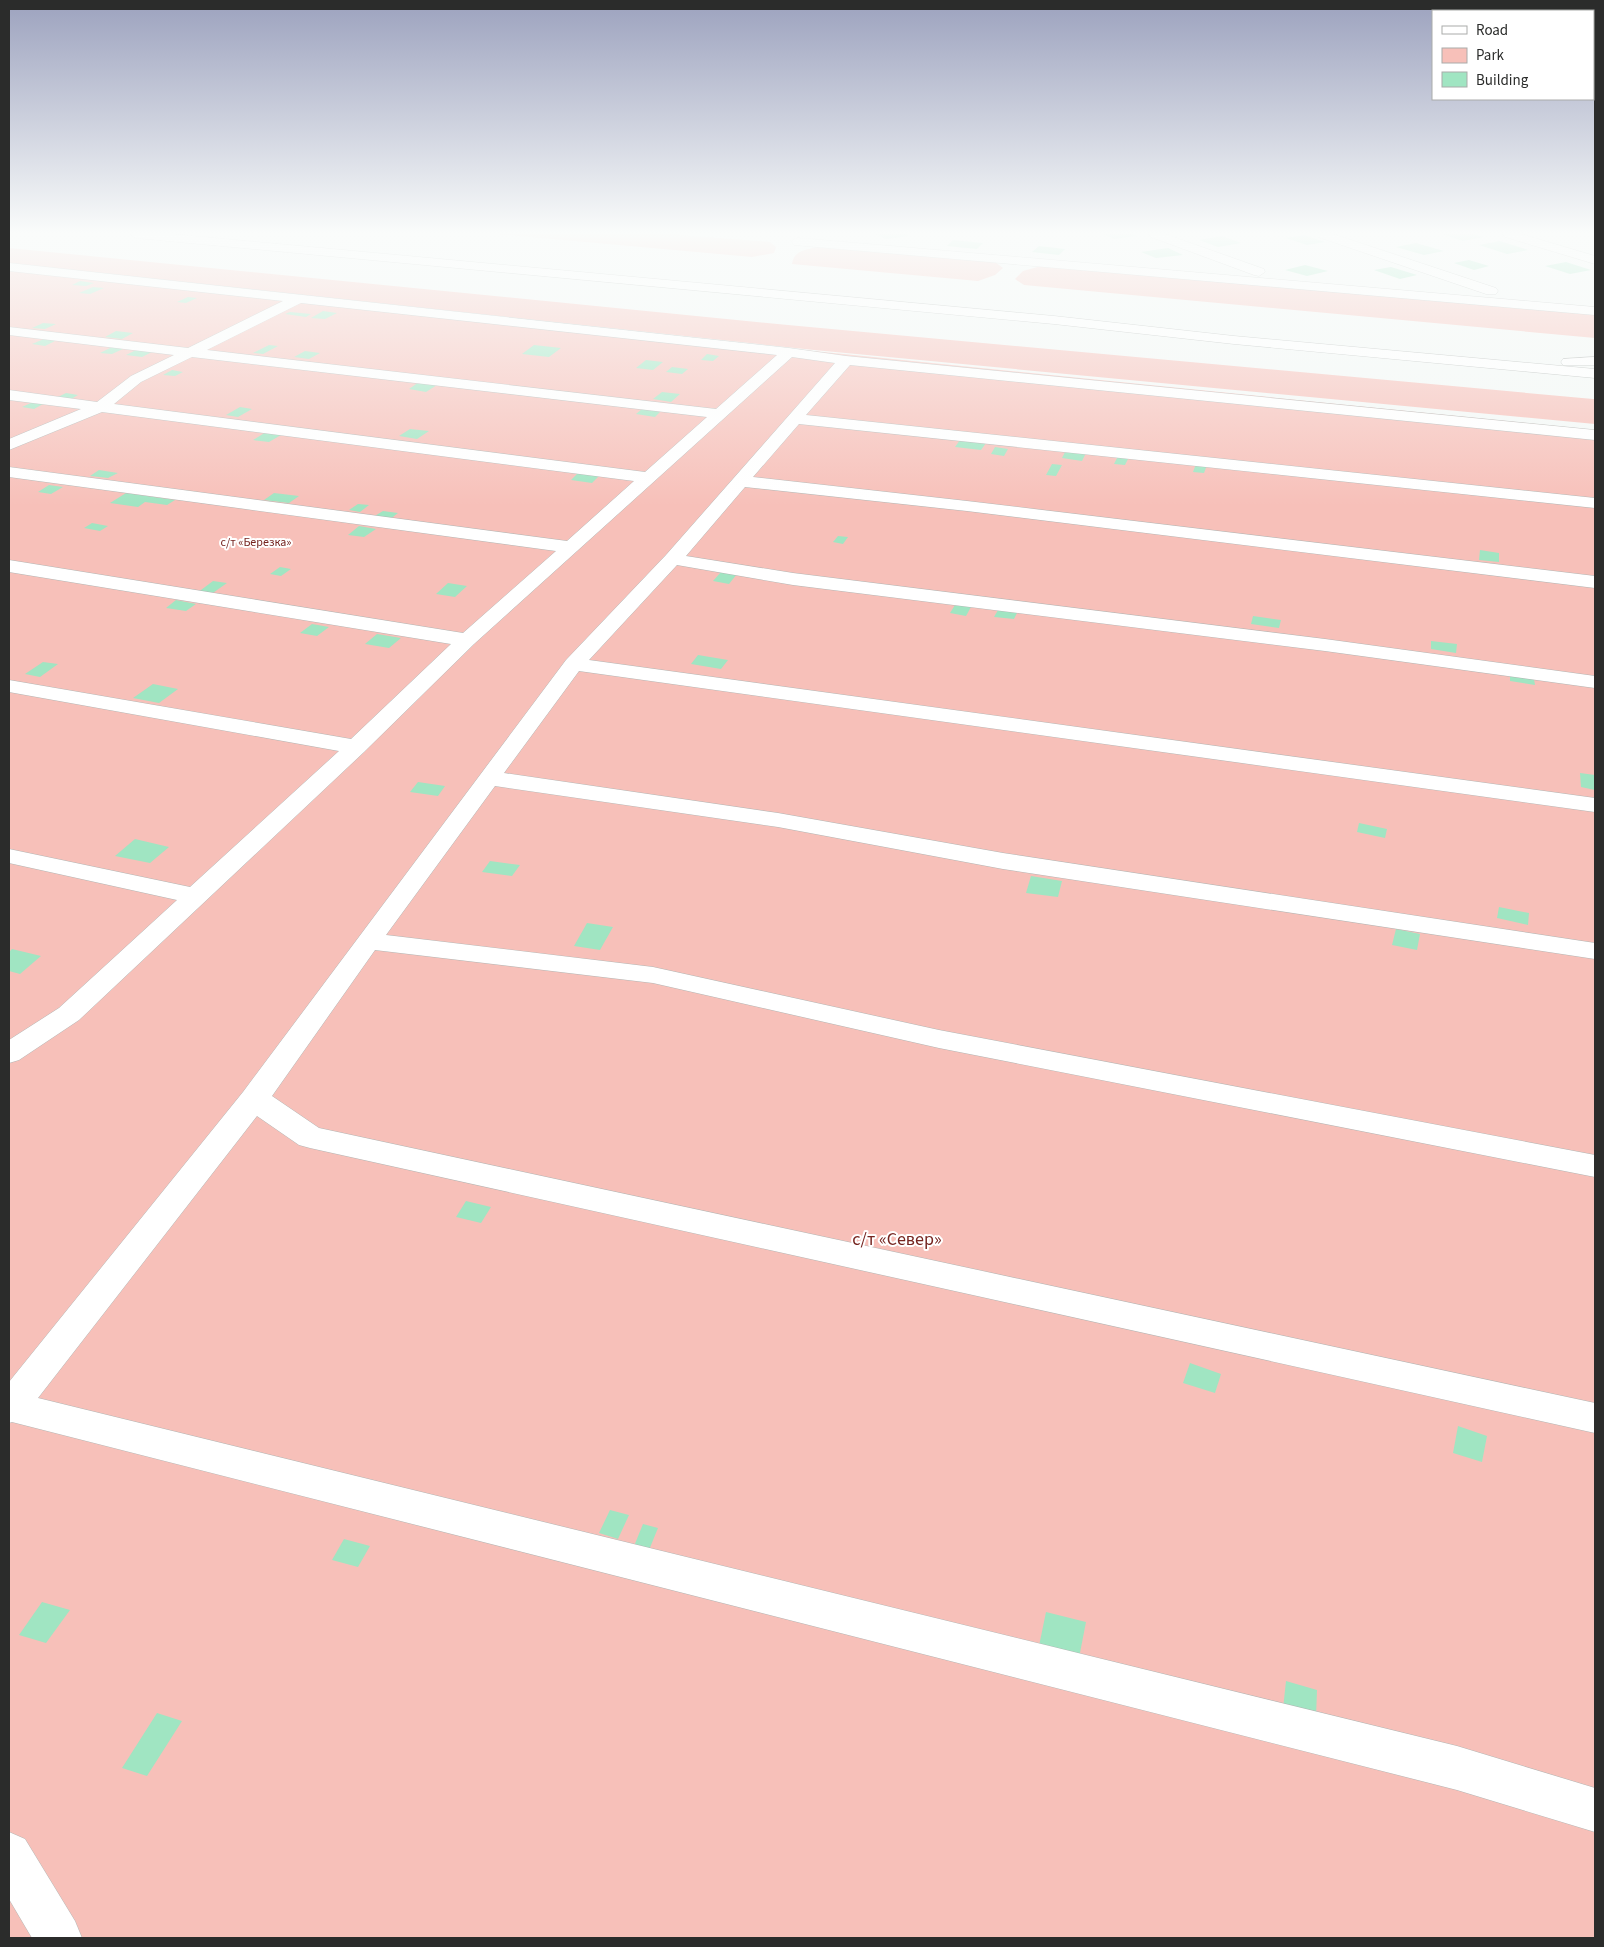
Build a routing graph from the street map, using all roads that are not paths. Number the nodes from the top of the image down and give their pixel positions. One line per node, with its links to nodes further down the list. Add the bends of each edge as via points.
1 (246, 325): 7 (main road)
2 (538, 325): 6 (main road)
3 (1098, 325): 10 (main road)
4 (1168, 325): 9 (main road)
5 (9, 331): 7 (main road)
6 (789, 352): 8 (main road); 13 (main road)
7 (189, 353): 12 (main road, via 136,379); 13 (main road)
8 (846, 360): 14 (main road); 15 (main road)
9 (1595, 363)
10 (1595, 374)
11 (9, 395): 12 (main road)
12 (100, 407): 16 (main road); 18 (main road)
13 (721, 414): 18 (main road)
14 (794, 419): 19 (main road); 20 (main road)
15 (1595, 435)
16 (9, 444)
17 (9, 472): 21 (main road)
18 (650, 478): 21 (main road)
19 (740, 481): 22 (main road); 24 (main road)
20 (1595, 503)
21 (570, 548): 25 (main road)
22 (673, 559): 26 (main road); 27 (main road, via 793,579)
23 (9, 566): 25 (main road)
24 (1595, 582)
25 (467, 640): 29 (main road)
26 (573, 664): 30 (main road); 31 (main road)
27 (1595, 682)
28 (9, 686): 29 (main road)
29 (356, 747): 33 (main road)
30 (490, 778): 34 (main road); 35 (main road, via 778,820 1003,861)
31 (1595, 805)
32 (9, 856): 33 (main road)
33 (196, 896): 36 (main road, via 70,1014)
34 (368, 941): 37 (main road); 38 (main road, via 653,975 939,1039)
35 (1595, 951)
36 (9, 1053)
37 (254, 1099): 39 (main road); 40 (main road, via 310,1138)
38 (1595, 1166)
39 (9, 1407): 41 (main road, via 1457,1768)
40 (1595, 1418)
41 (1595, 1810)
42 (9, 1855): 43 (main road)
43 (58, 1938)

